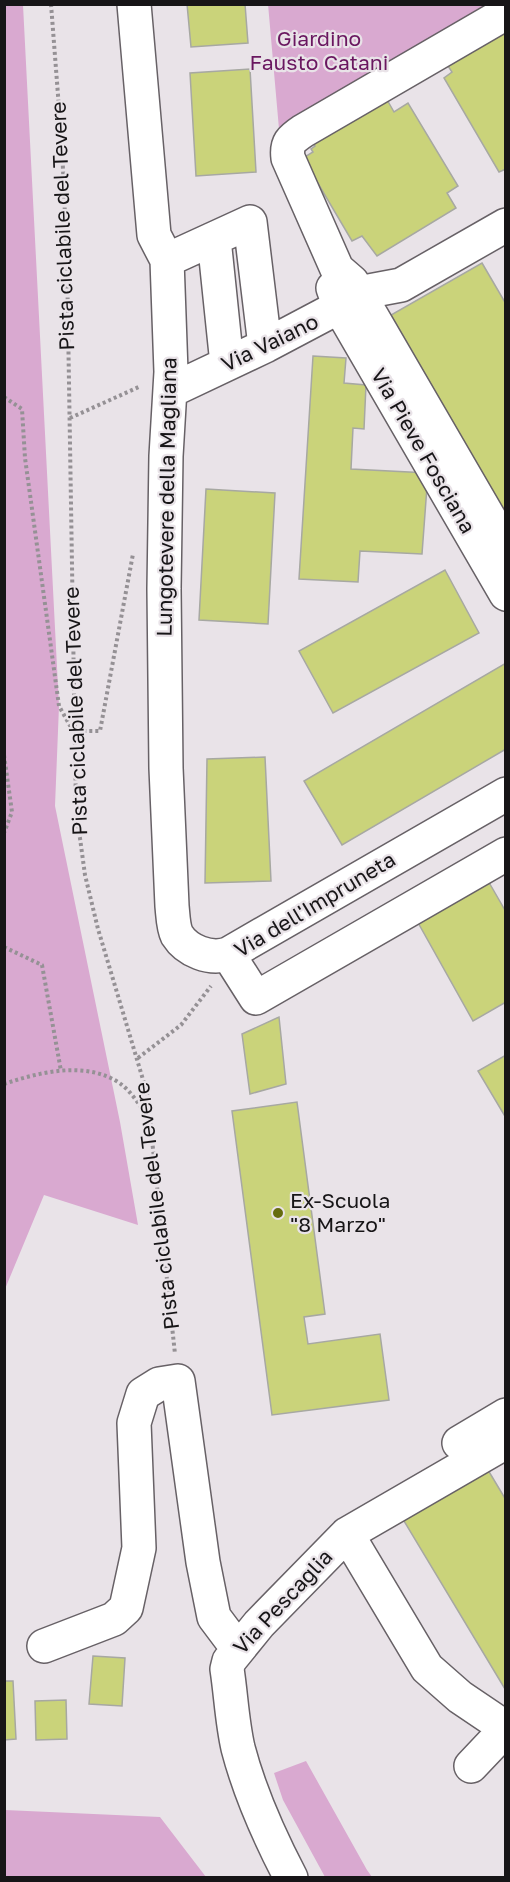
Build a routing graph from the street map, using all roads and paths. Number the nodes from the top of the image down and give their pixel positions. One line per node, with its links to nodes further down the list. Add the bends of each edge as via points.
1 (51, 4): 13 (path, Pista ciclabile del Tevere, via 62,147)
2 (134, 4): 7 (street, Lungotevere della Magliana, via 154,235)
3 (506, 13): 8 (street, via 289,142 288,158 336,269 333,292)
4 (506, 201): 8 (street, Via Vaiano, via 389,270)
5 (506, 225): 8 (street, Via Vaiano, via 401,285)
6 (214, 239): 7 (street); 9 (street, via 250,222); 10 (street)
7 (166, 260): 11 (street, Lungotevere della Magliana)
8 (356, 298): 9 (street, Via Vaiano); 15 (street, Via Pieve Fosciana); 16 (street, Via Pieve Fosciana)
9 (265, 346): 10 (street, Via Vaiano)
10 (228, 364): 11 (street, Via Vaiano)
11 (161, 386): 13 (path); 23 (street, Lungotevere della Magliana, via 166,456 164,667 172,906 177,934 192,949 218,957)
12 (4, 396): 17 (path, via 22,409 25,458 59,706)
13 (70, 418): 17 (path, Pista ciclabile del Tevere)
14 (135, 543): 17 (path, via 100,731)
15 (506, 547)
16 (506, 594)
17 (73, 731): 25 (path, Pista ciclabile del Tevere, via 76,809 85,875)
18 (4, 755): 20 (path, via 12,812)
19 (506, 794): 23 (street, Via dell'Impruneta)
20 (4, 833)
21 (506, 854): 23 (street, Via dell'Impruneta, via 256,998)
22 (4, 947): 26 (path, via 42,965)
23 (228, 954)
24 (211, 986): 25 (path, via 181,1025)
25 (138, 1058): 28 (path, Pista ciclabile del Tevere)
26 (61, 1071): 27 (path); 28 (path, via 80,1070 119,1083)
27 (4, 1084)
28 (152, 1122): 29 (path, Pista ciclabile del Tevere)
29 (178, 1381): 33 (street, via 159,1384 143,1394 134,1423 139,1548 126,1608 114,1618); 34 (street, via 214,1617)
30 (506, 1415): 32 (street, Via Pescaglia, via 353,1505)
31 (506, 1442): 32 (street, Via Pescaglia)
32 (347, 1534): 34 (street, Via Pescaglia); 35 (street, via 427,1668)
33 (44, 1646)
34 (238, 1649): 37 (street, Via Pescaglia, via 227,1669 238,1746 261,1818)
35 (506, 1729): 36 (street)
36 (471, 1766)
37 (291, 1878)

